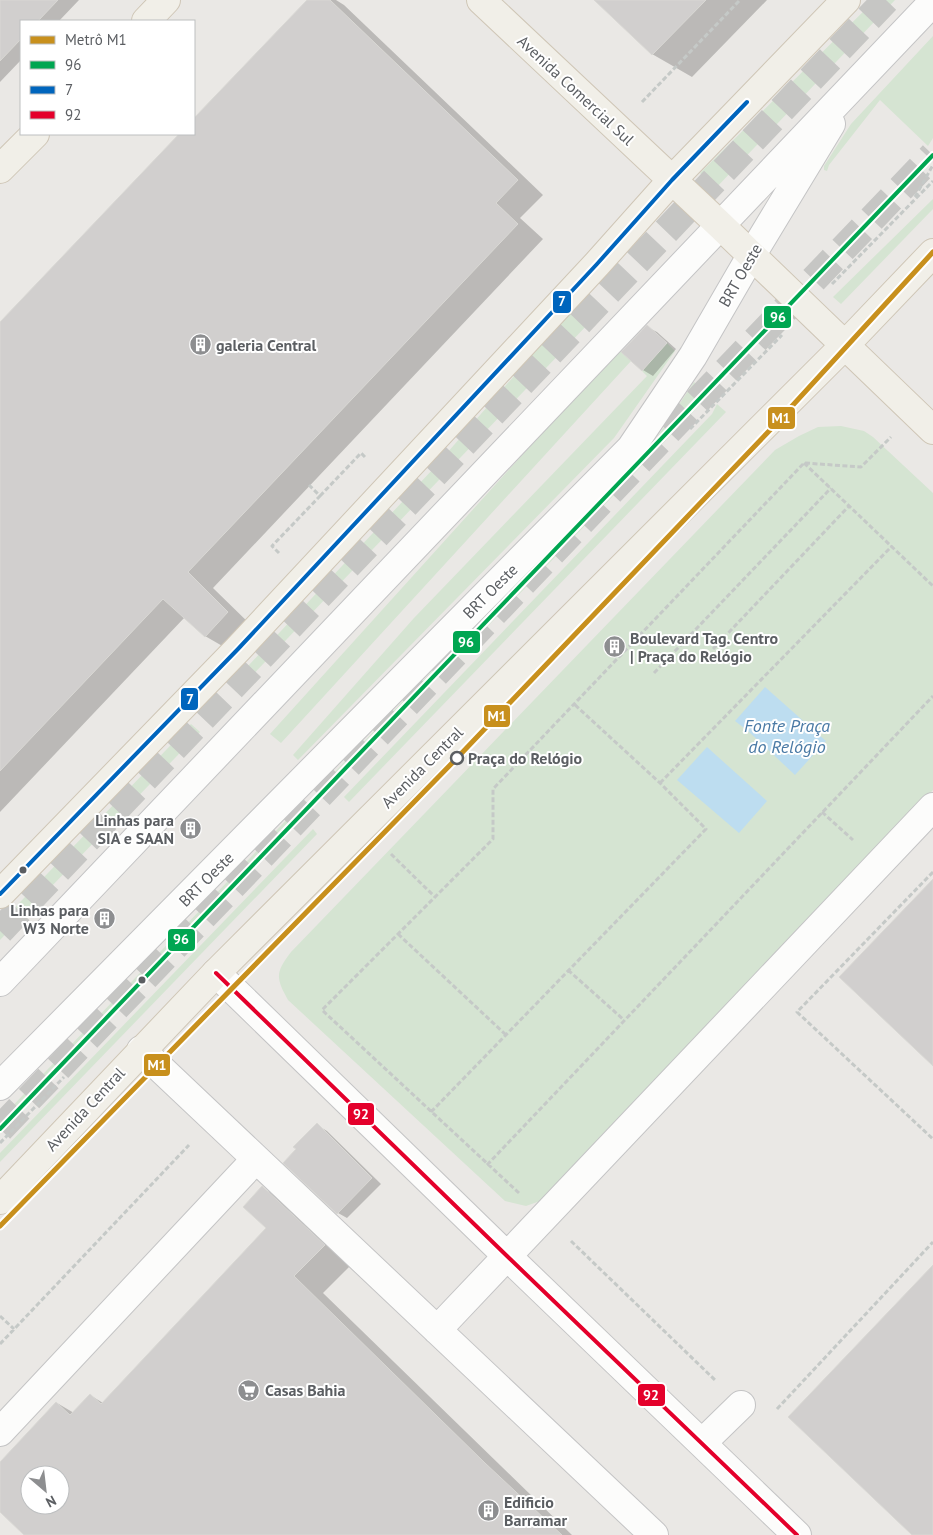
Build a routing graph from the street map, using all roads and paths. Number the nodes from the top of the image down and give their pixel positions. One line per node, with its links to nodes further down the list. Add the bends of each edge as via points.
1 (166, 0): 6 (main road)
2 (481, 0): 12 (main road, Avenida Comercial Sul)
3 (740, 0): 8 (path)
4 (846, 0): 12 (main road)
5 (933, 2): 7 (street, BRT Oeste)
6 (147, 20)
7 (860, 77): 15 (street, BRT Oeste); 17 (street, BRT Oeste)
8 (637, 107)
9 (34, 135): 11 (main road)
10 (933, 165): 14 (path)
11 (0, 169)
12 (672, 180): 15 (main road, Avenida Comercial Sul); 39 (main road, via 238,649)
13 (933, 181): 14 (path)
14 (912, 203): 18 (path)
15 (720, 225): 17 (main road, Avenida Comercial Sul); 44 (street, BRT Oeste)
16 (933, 253): 19 (main road, Avenida Central)
17 (751, 256): 18 (main road, Avenida Comercial Sul); 48 (street, BRT Oeste, via 693,356 631,448)
18 (817, 306): 19 (main road, Avenida Comercial Sul); 20 (path)
19 (844, 345): 21 (main road, Avenida Comercial Sul); 43 (main road, Avenida Central)
20 (717, 400)
21 (924, 422): 22 (path, via 860,468)
22 (804, 463): 25 (path); 34 (path)
23 (361, 466): 26 (path, via 368,459 361,453)
24 (309, 485): 26 (path)
25 (831, 488): 27 (path); 32 (path)
26 (320, 496): 29 (path, via 272,546)
27 (850, 506): 28 (path); 31 (path)
28 (892, 546): 30 (path); 35 (path)
29 (280, 553)
30 (933, 586)
31 (713, 649)
32 (654, 673)
33 (933, 696): 45 (path)
34 (574, 704): 35 (path); 40 (path, via 492,789 493,839)
35 (660, 783): 42 (path, via 706,829)
36 (933, 807): 55 (street)
37 (391, 854): 40 (path)
38 (933, 872): 51 (path, via 797,1012)
39 (0, 894)
40 (435, 897): 41 (path)
41 (398, 934): 46 (path); 49 (path, via 322,1010)
42 (568, 970): 45 (path); 46 (path)
43 (216, 972): 47 (main road, Avenida Central); 57 (street)
44 (0, 982)
45 (624, 1020): 53 (path)
46 (505, 1034): 49 (path)
47 (141, 1050): 52 (street); 54 (main road, Avenida Central)
48 (0, 1086)
49 (431, 1112): 53 (path)
50 (194, 1139): 59 (path)
51 (933, 1139)
52 (256, 1159): 60 (street); 64 (street)
53 (487, 1165): 55 (path)
54 (0, 1200)
55 (544, 1216): 57 (street); 62 (path)
56 (933, 1242): 63 (path)
57 (507, 1256): 60 (street); 65 (street)
58 (0, 1316): 59 (path)
59 (14, 1329): 61 (path)
60 (437, 1330): 66 (street)
61 (0, 1344)
62 (741, 1405): 65 (street)
63 (775, 1411)
64 (0, 1432)
65 (702, 1443): 67 (street)
66 (654, 1535)
67 (797, 1535)

